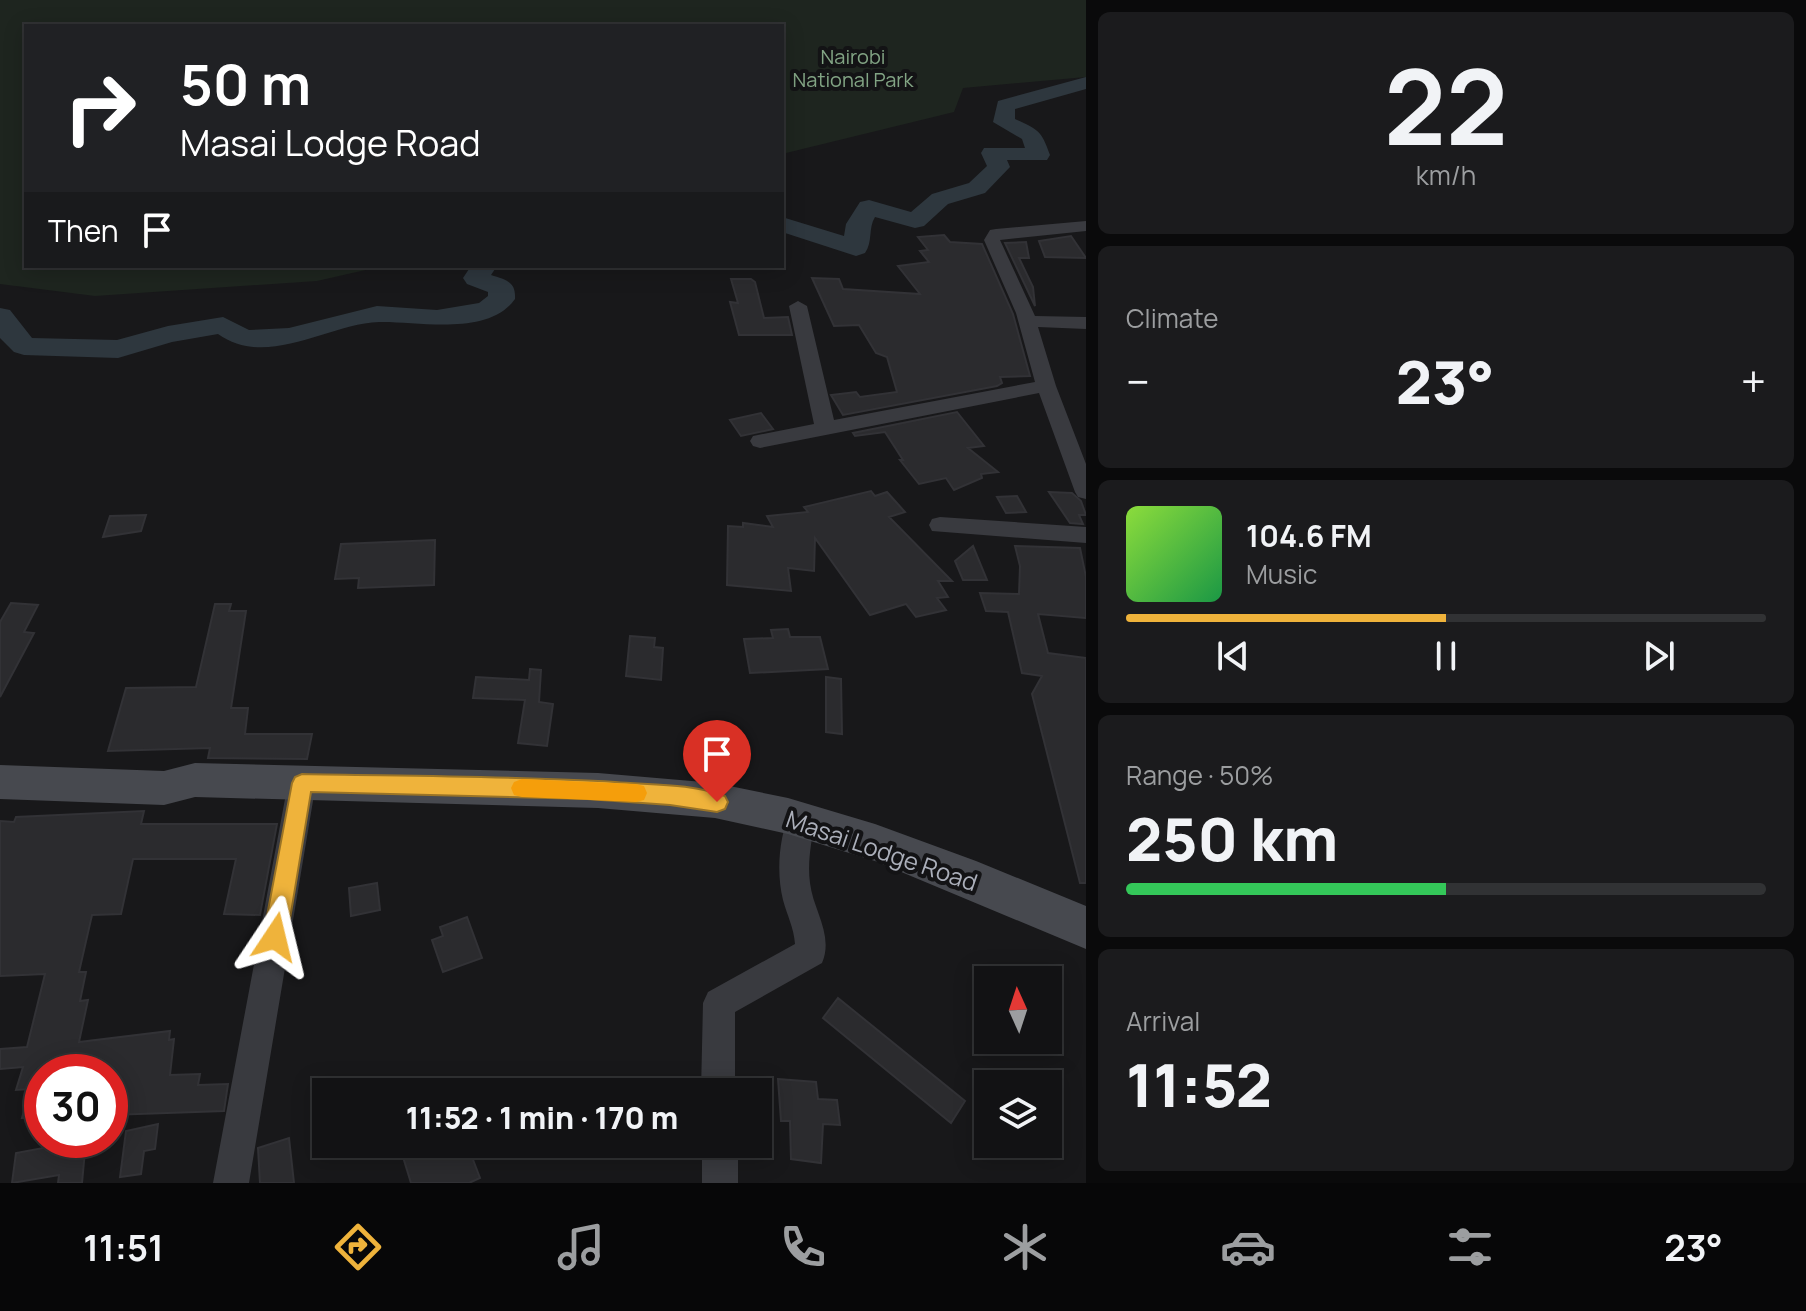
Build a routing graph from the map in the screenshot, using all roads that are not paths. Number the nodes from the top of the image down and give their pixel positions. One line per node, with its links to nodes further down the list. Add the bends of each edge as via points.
1 (1086, 226): 3 (street, via 996,234 992,240)
2 (798, 306): 6 (street)
3 (1027, 321): 4 (street); 5 (street)
4 (1086, 323)
5 (1046, 386): 6 (street); 8 (street)
6 (825, 428): 7 (street)
7 (760, 441)
8 (1086, 492)
9 (940, 525): 10 (street)
10 (1086, 535)
11 (0, 782): 12 (street, Masai Lodge Road, via 164,788 195,780)
12 (302, 783): 13 (street, Masai Lodge Road, via 670,795); 17 (street)
13 (801, 819): 14 (street, Masai Lodge Road, via 1015,896); 15 (street, via 794,857 796,891 811,952 719,1003)
14 (1086, 928)
15 (718, 1078)
16 (720, 1158): 18 (street)
17 (231, 1183)
18 (720, 1183)

